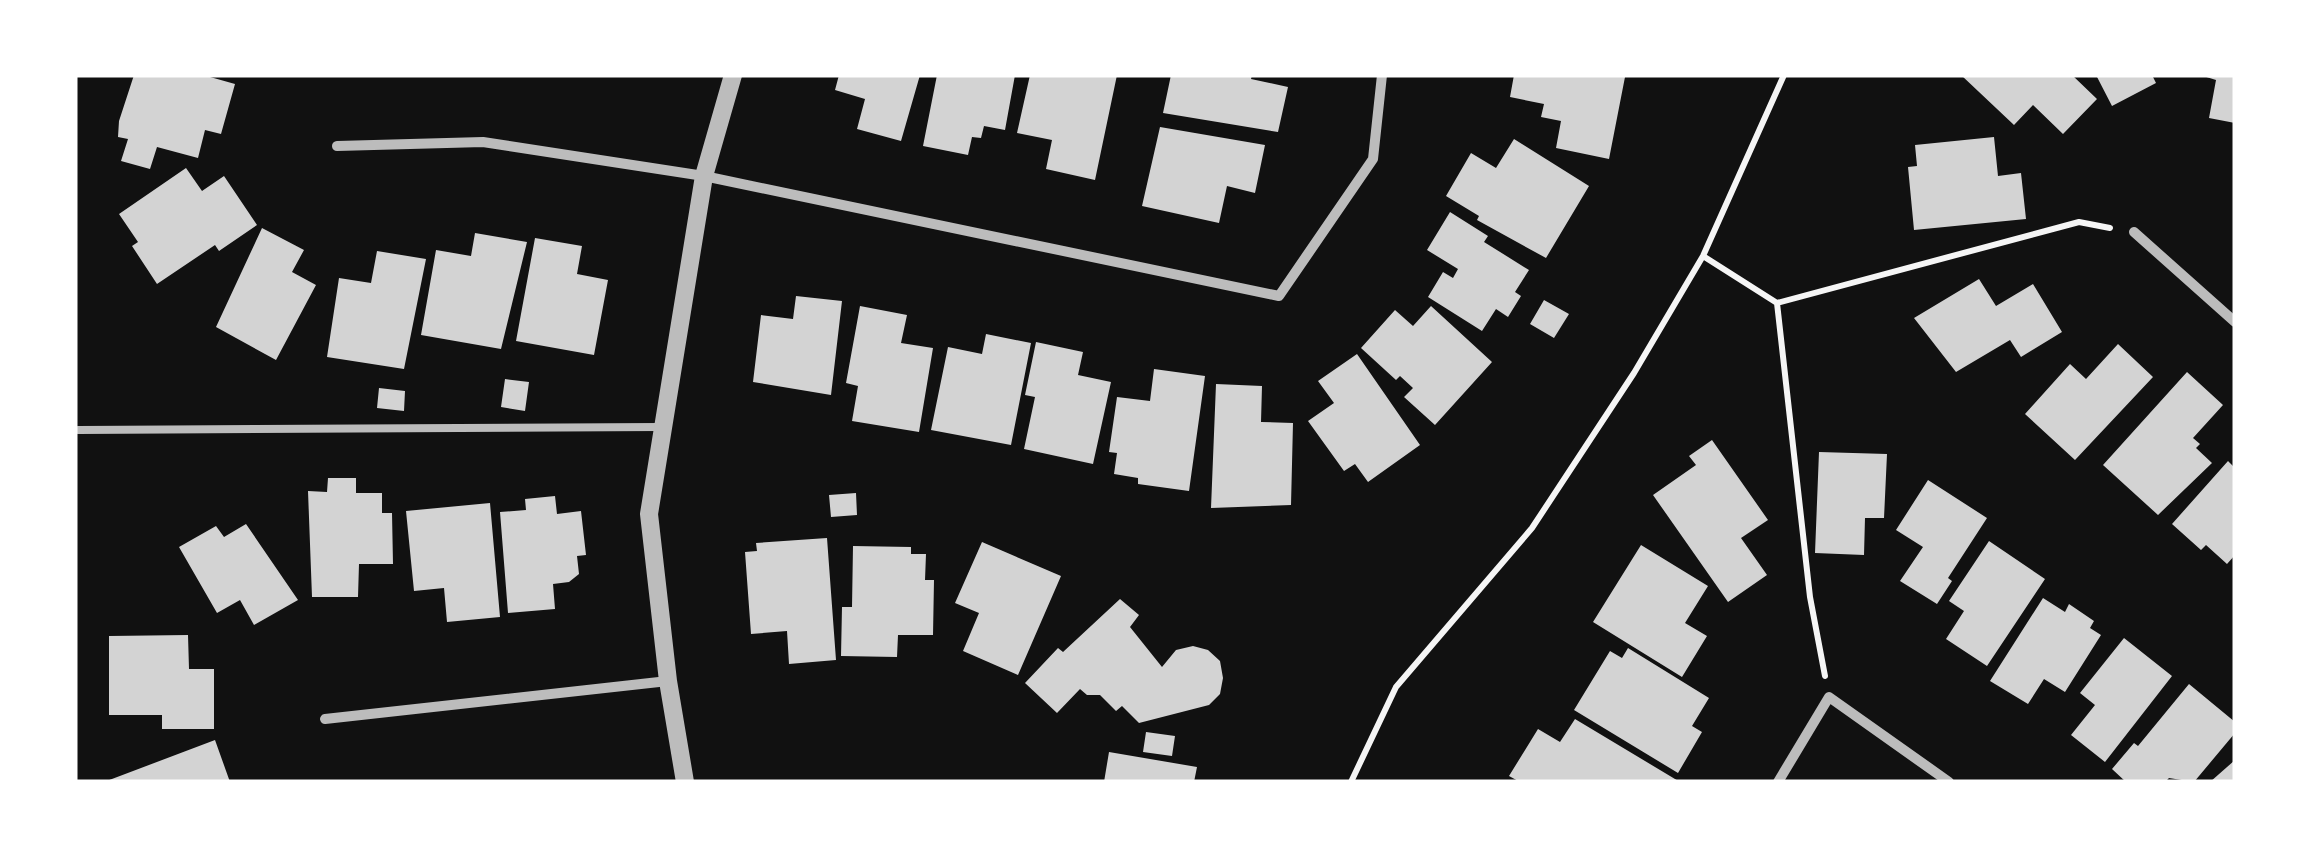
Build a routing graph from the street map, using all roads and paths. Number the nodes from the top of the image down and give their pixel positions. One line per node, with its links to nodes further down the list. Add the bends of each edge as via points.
1 (733, 75): 5 (street)
2 (1382, 75): 5 (street, via 1373,160 1278,296)
3 (1784, 75): 7 (path)
4 (338, 146): 5 (street, via 484,142)
5 (704, 176): 10 (street)
6 (2134, 232): 8 (path, via 2079,222); 9 (street)
7 (1703, 256): 8 (path); 16 (path, via 1532,528 1396,687)
8 (1778, 304): 13 (path, via 1810,597)
9 (2235, 322)
10 (661, 427): 11 (lane); 12 (street, via 650,514)
11 (78, 430)
12 (668, 682): 14 (street); 15 (street)
13 (1829, 697): 17 (street); 18 (street)
14 (326, 719)
15 (685, 782)
16 (1350, 782)
17 (1778, 782)
18 (1949, 782)

